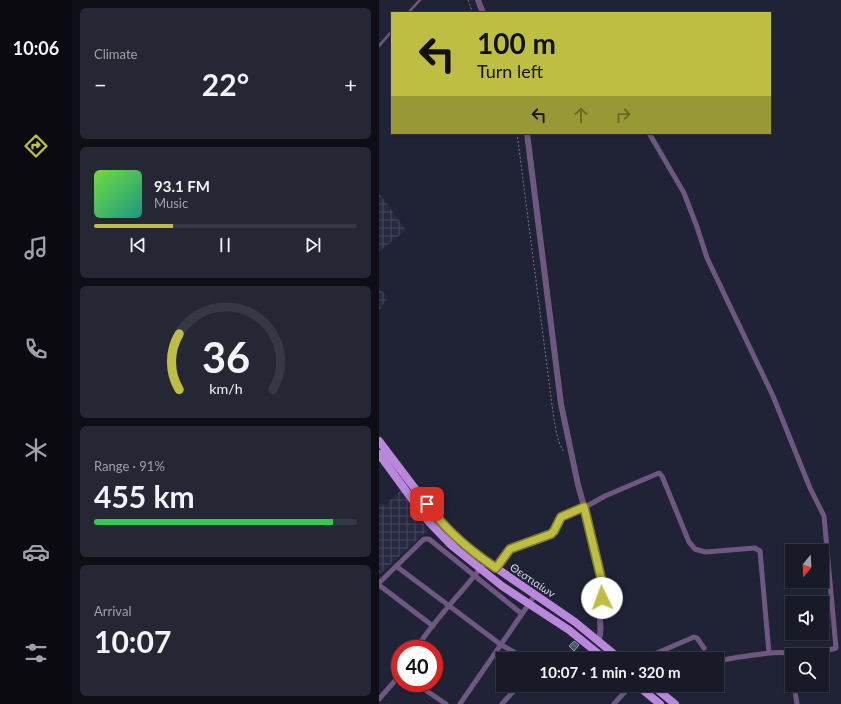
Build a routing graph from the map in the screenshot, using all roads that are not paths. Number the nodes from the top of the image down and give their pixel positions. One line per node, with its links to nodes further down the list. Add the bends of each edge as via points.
1 (420, 0): 3 (lane)
2 (478, 0): 4 (street)
3 (410, 12)
4 (483, 12)
5 (391, 32): 6 (lane)
6 (379, 46)
7 (527, 134): 11 (street, via 561,404)
8 (650, 134): 28 (street, via 684,193 707,258 773,396 824,516)
9 (379, 440): 12 (main road, Θεστιαίων, via 445,527 469,550)
10 (379, 454): 15 (main road, Θεστιαίων, via 438,533)
11 (584, 507): 14 (street, via 561,517 551,534 510,549); 26 (street, via 603,590 600,611 601,635); 34 (street, via 659,474 689,542 695,549 701,552 758,549 761,554)
12 (486, 561): 14 (main road, Θεστιαίων); 15 (street)
13 (396, 566): 16 (street, via 426,538); 17 (street); 20 (street)
14 (496, 568): 18 (main road, Θεστιαίων)
15 (480, 569): 16 (street); 19 (main road, Θεστιαίων)
16 (475, 576): 20 (street); 21 (street)
17 (379, 584): 23 (street)
18 (535, 595): 19 (street); 22 (main road, Θεστιαίων)
19 (530, 604): 21 (street); 24 (main road, Θεστιαίων)
20 (449, 606): 23 (street); 27 (street)
21 (522, 614): 27 (street)
22 (575, 622): 24 (main road); 26 (main road, Θεστιαίων)
23 (433, 626): 25 (street)
24 (569, 630): 31 (main road, Θεστιαίων)
25 (423, 640)
26 (598, 641): 32 (main road, Θεστιαίων)
27 (500, 644): 30 (street); 49 (street)
28 (838, 647)
29 (704, 648): 33 (street, via 694,636)
30 (514, 652)
31 (596, 652)
32 (611, 652)
33 (659, 652)
34 (769, 653): 35 (street); 36 (street)
35 (785, 653)
36 (724, 660)
37 (391, 685): 39 (street)
38 (379, 689): 39 (street)
39 (385, 692): 47 (street)
40 (428, 692): 48 (street)
41 (513, 692): 50 (street)
42 (625, 692): 51 (street)
43 (645, 692): 52 (main road)
44 (661, 692): 46 (main road)
45 (795, 692): 54 (street)
46 (663, 694): 53 (main road)
47 (379, 699)
48 (446, 704)
49 (460, 704)
50 (502, 704)
51 (614, 704)
52 (660, 704)
53 (675, 704)
54 (797, 704)

